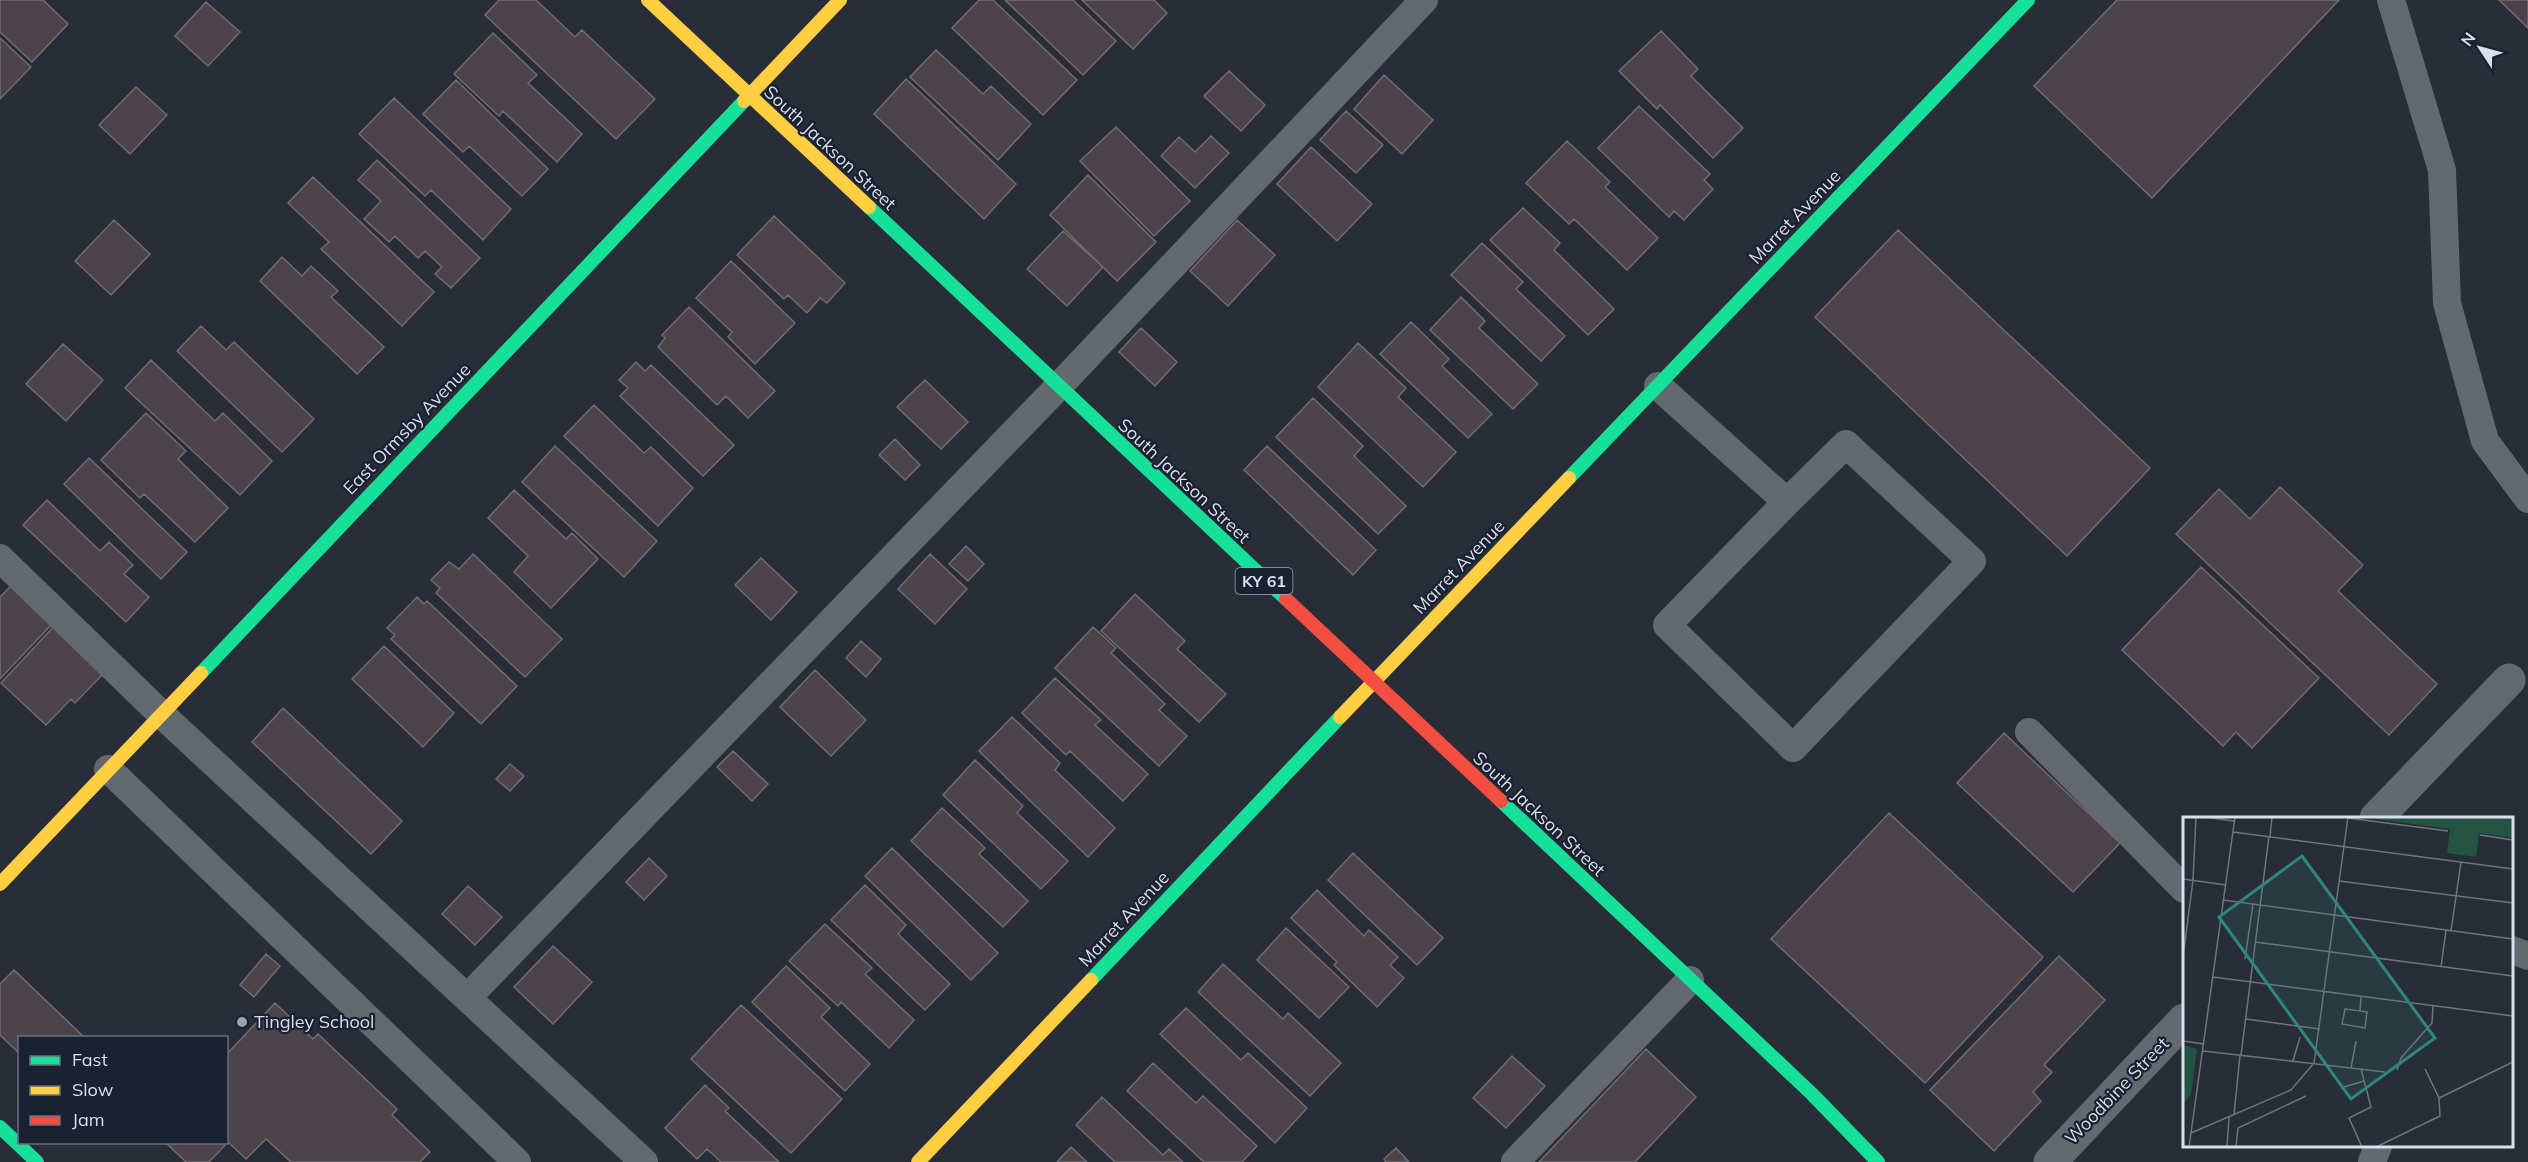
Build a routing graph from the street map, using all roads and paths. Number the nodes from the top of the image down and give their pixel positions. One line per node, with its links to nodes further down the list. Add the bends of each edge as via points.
1 (648, 0): 6 (street, South Jackson Street / KY 61)
2 (840, 0): 6 (street, East Ormsby Avenue)
3 (1424, 0): 8 (lane)
4 (2028, 0): 7 (street, Marret Avenue)
5 (2391, 0): 9 (lane, via 2442,170 2450,315 2485,441)
6 (749, 96): 8 (street, South Jackson Street / KY 61); 14 (street, East Ormsby Avenue)
7 (1658, 386): 10 (lane); 13 (street, Marret Avenue)
8 (1058, 387): 13 (street, South Jackson Street / KY 61); 23 (lane)
9 (2528, 499)
10 (1787, 502): 10 (lane, via 1667,625 1793,748 1972,561 1846,444)
11 (0, 558): 14 (lane)
12 (2509, 680): 17 (street)
13 (1372, 683): 22 (street, South Jackson Street / KY 61); 30 (street, Marret Avenue)
14 (161, 714): 16 (street, East Ormsby Avenue); 23 (lane)
15 (2029, 732): 19 (lane)
16 (108, 769): 18 (street, East Ormsby Avenue); 28 (lane)
17 (2378, 817)
18 (0, 884)
19 (2183, 888)
20 (2513, 951): 21 (lane)
21 (2528, 956)
22 (1690, 980): 31 (lane); 32 (street, South Jackson Street / KY 61)
23 (467, 998): 29 (lane)
24 (2183, 1021): 33 (street, Woodbine Street)
25 (0, 1127): 27 (street)
26 (2378, 1147): 34 (lane)
27 (37, 1162)
28 (517, 1162)
29 (644, 1162)
30 (918, 1162)
31 (1515, 1162)
32 (1878, 1162)
33 (2050, 1162)
34 (2372, 1162)

